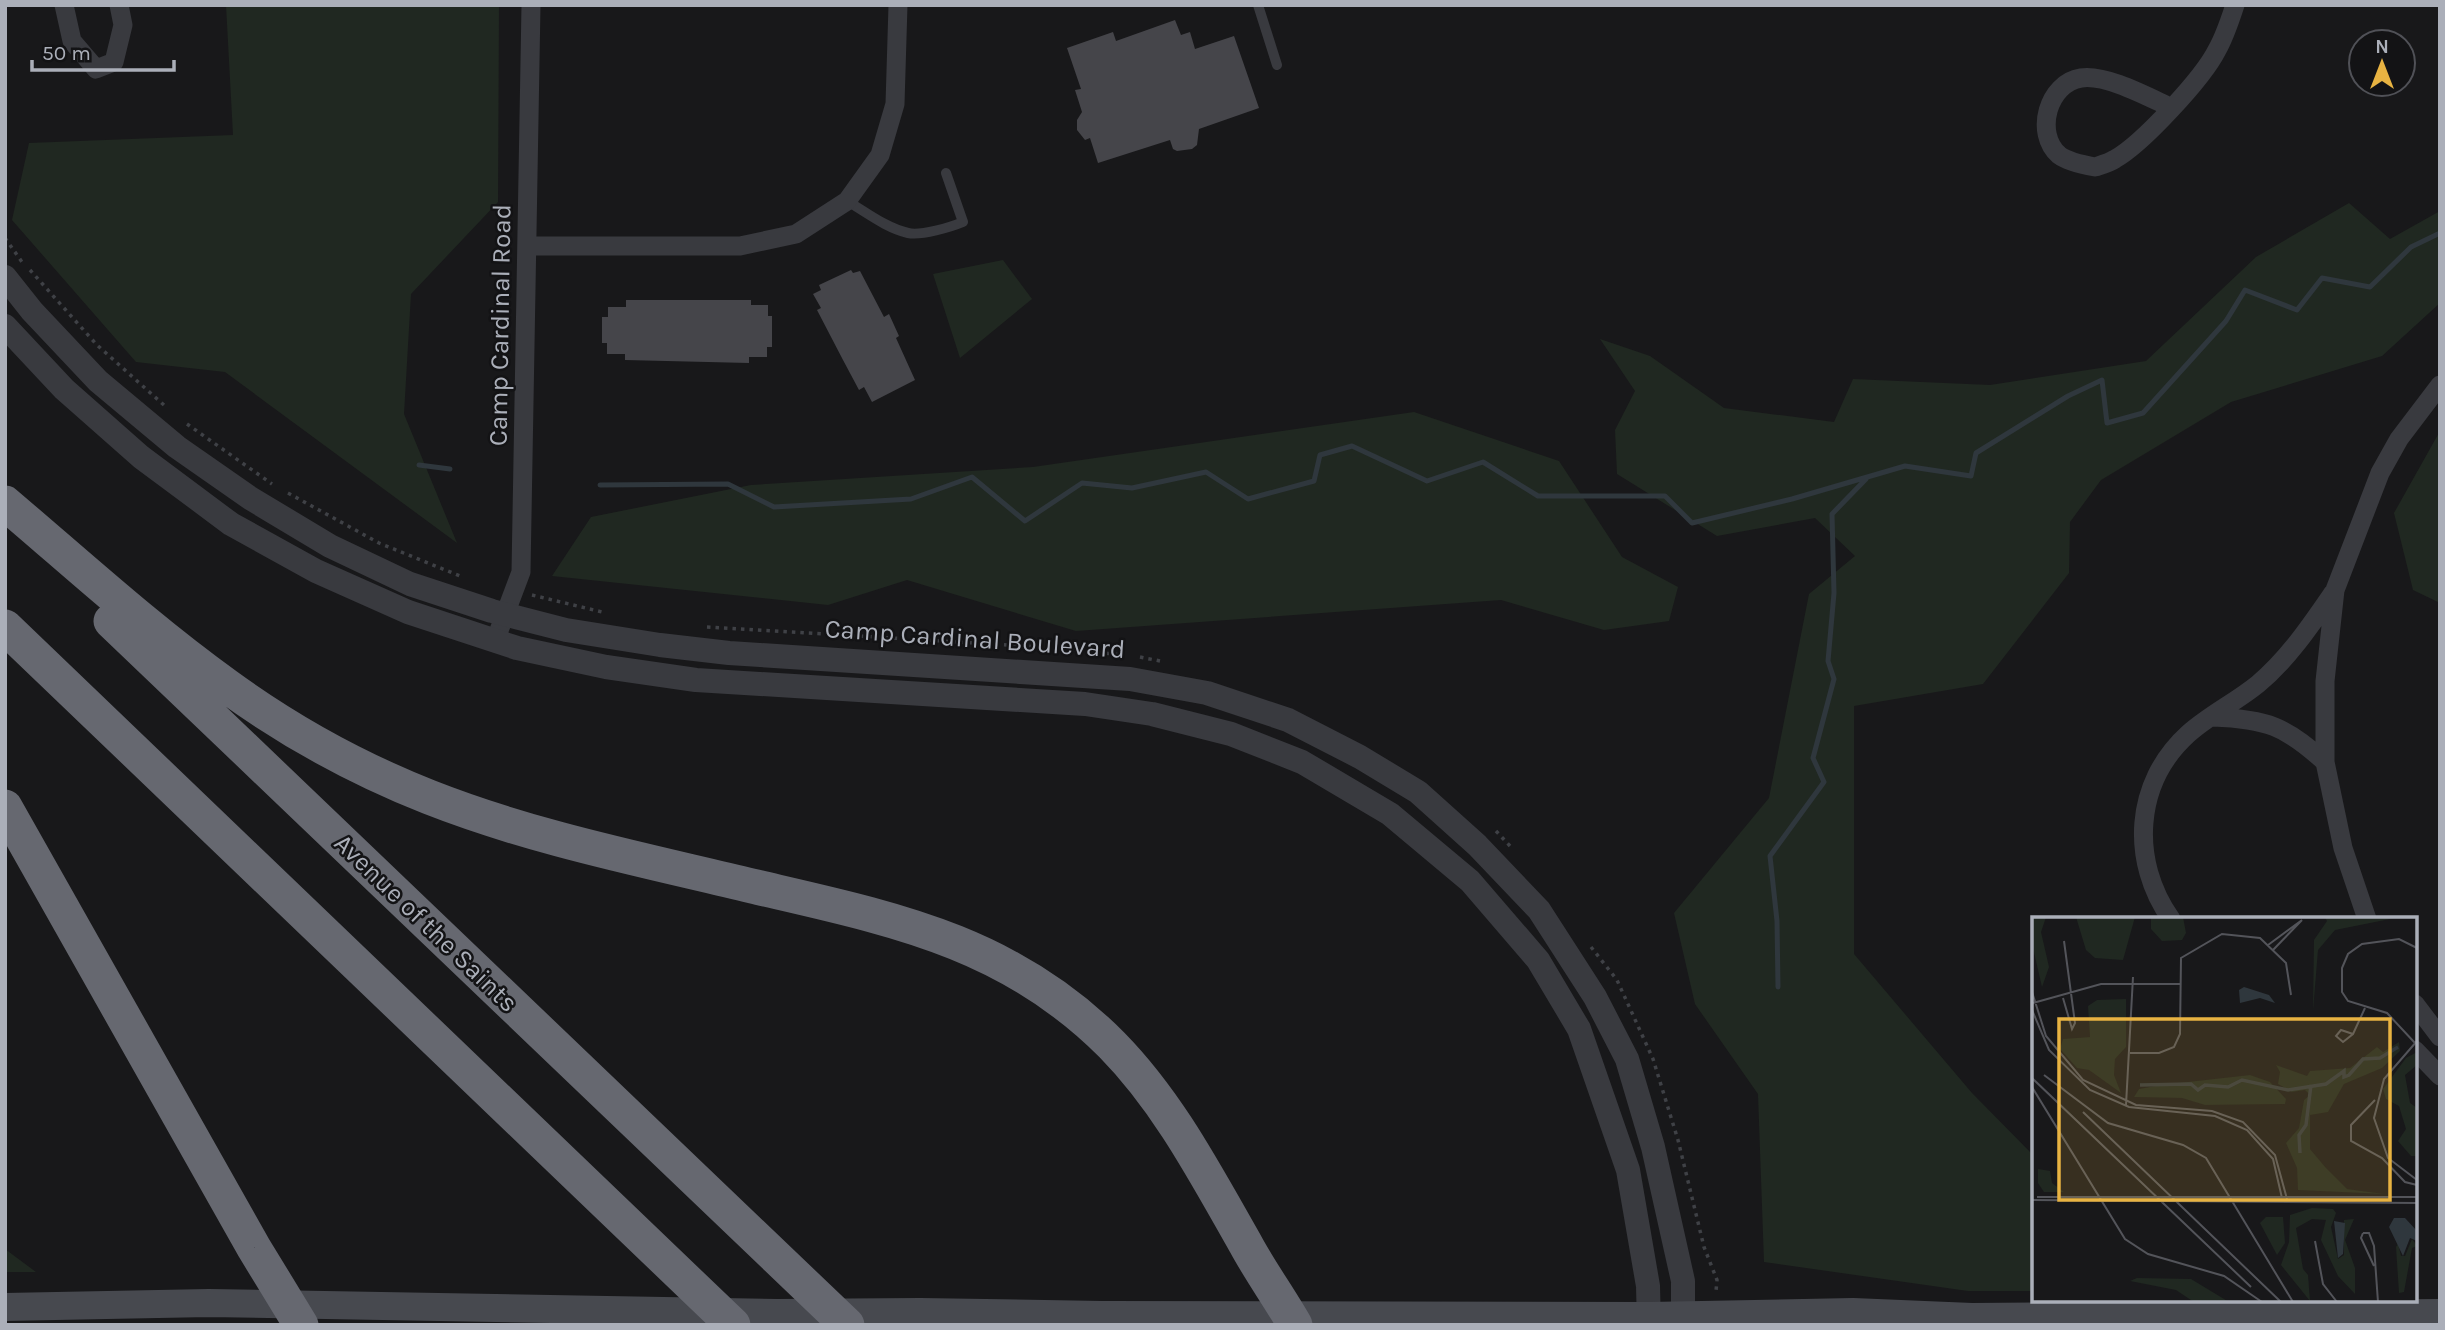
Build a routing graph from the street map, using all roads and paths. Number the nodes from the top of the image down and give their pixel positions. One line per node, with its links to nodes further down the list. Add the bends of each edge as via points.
1 (64, 5): 2 (street, via 72,41 96,69 114,62 123,24)
2 (119, 5)
3 (531, 5): 11 (street, Camp Cardinal Road)
4 (898, 5): 10 (street, via 895,104 880,155)
5 (1258, 5): 7 (lane)
6 (2235, 5): 8 (street, via 2217,52)
7 (1277, 65)
8 (2172, 107): 8 (street, via 2101,79 2079,78 2062,87 2045,121 2059,155 2095,167 2130,148)
9 (946, 173): 10 (lane, via 963,222 951,227 910,234)
10 (847, 201): 11 (street, via 796,234 740,246)
11 (528, 246): 18 (street, Camp Cardinal Road, via 521,572)
12 (5, 277): 18 (street, Camp Cardinal Boulevard, via 98,381 177,447 250,498 330,546 410,584)
13 (5, 326): 20 (street, via 64,389 141,457 231,524 316,571 408,612)
14 (2440, 385): 17 (street, via 2399,439 2381,473)
15 (5, 503): 34 (highway, via 229,688 307,738 365,768 512,826 917,927 1015,970 1087,1023 1139,1075 1187,1142)
16 (5, 520): 38 (highway, Avenue of the Saints)
17 (2335, 590): 21 (street, via 2282,660); 22 (street, via 2325,681)
18 (505, 614): 20 (street, Camp Cardinal Road); 36 (street, Camp Cardinal Boulevard, via 566,630 729,653 1130,679 1207,693 1288,720 1360,757 1418,792 1477,845 1539,910 1595,997 1627,1059 1653,1147 1683,1281)
19 (5, 627): 37 (highway)
20 (495, 641): 35 (street, via 606,667 696,680 1085,704 1152,715 1231,734 1302,762 1391,814 1470,881 1538,960 1580,1029 1628,1170 1648,1286)
21 (2213, 717): 22 (street, via 2248,718 2280,727); 24 (street, via 2169,754 2148,800 2143,849 2155,894)
22 (2325, 762): 25 (street, via 2343,848)
23 (5, 807): 33 (highway)
24 (2170, 917)
25 (2366, 917)
26 (2417, 1007): 27 (street)
27 (2438, 1035): 28 (street)
28 (2417, 1050)
29 (2417, 1052): 30 (street)
30 (2440, 1076)
31 (5, 1307): 33 (main road, via 209,1303)
32 (2440, 1313): 36 (main road, via 1972,1317 1853,1312)
33 (294, 1315): 34 (main road, via 920,1312)
34 (1292, 1320): 35 (main road)
35 (1649, 1321): 36 (main road)
36 (1683, 1321)
37 (733, 1325)
38 (847, 1325)

